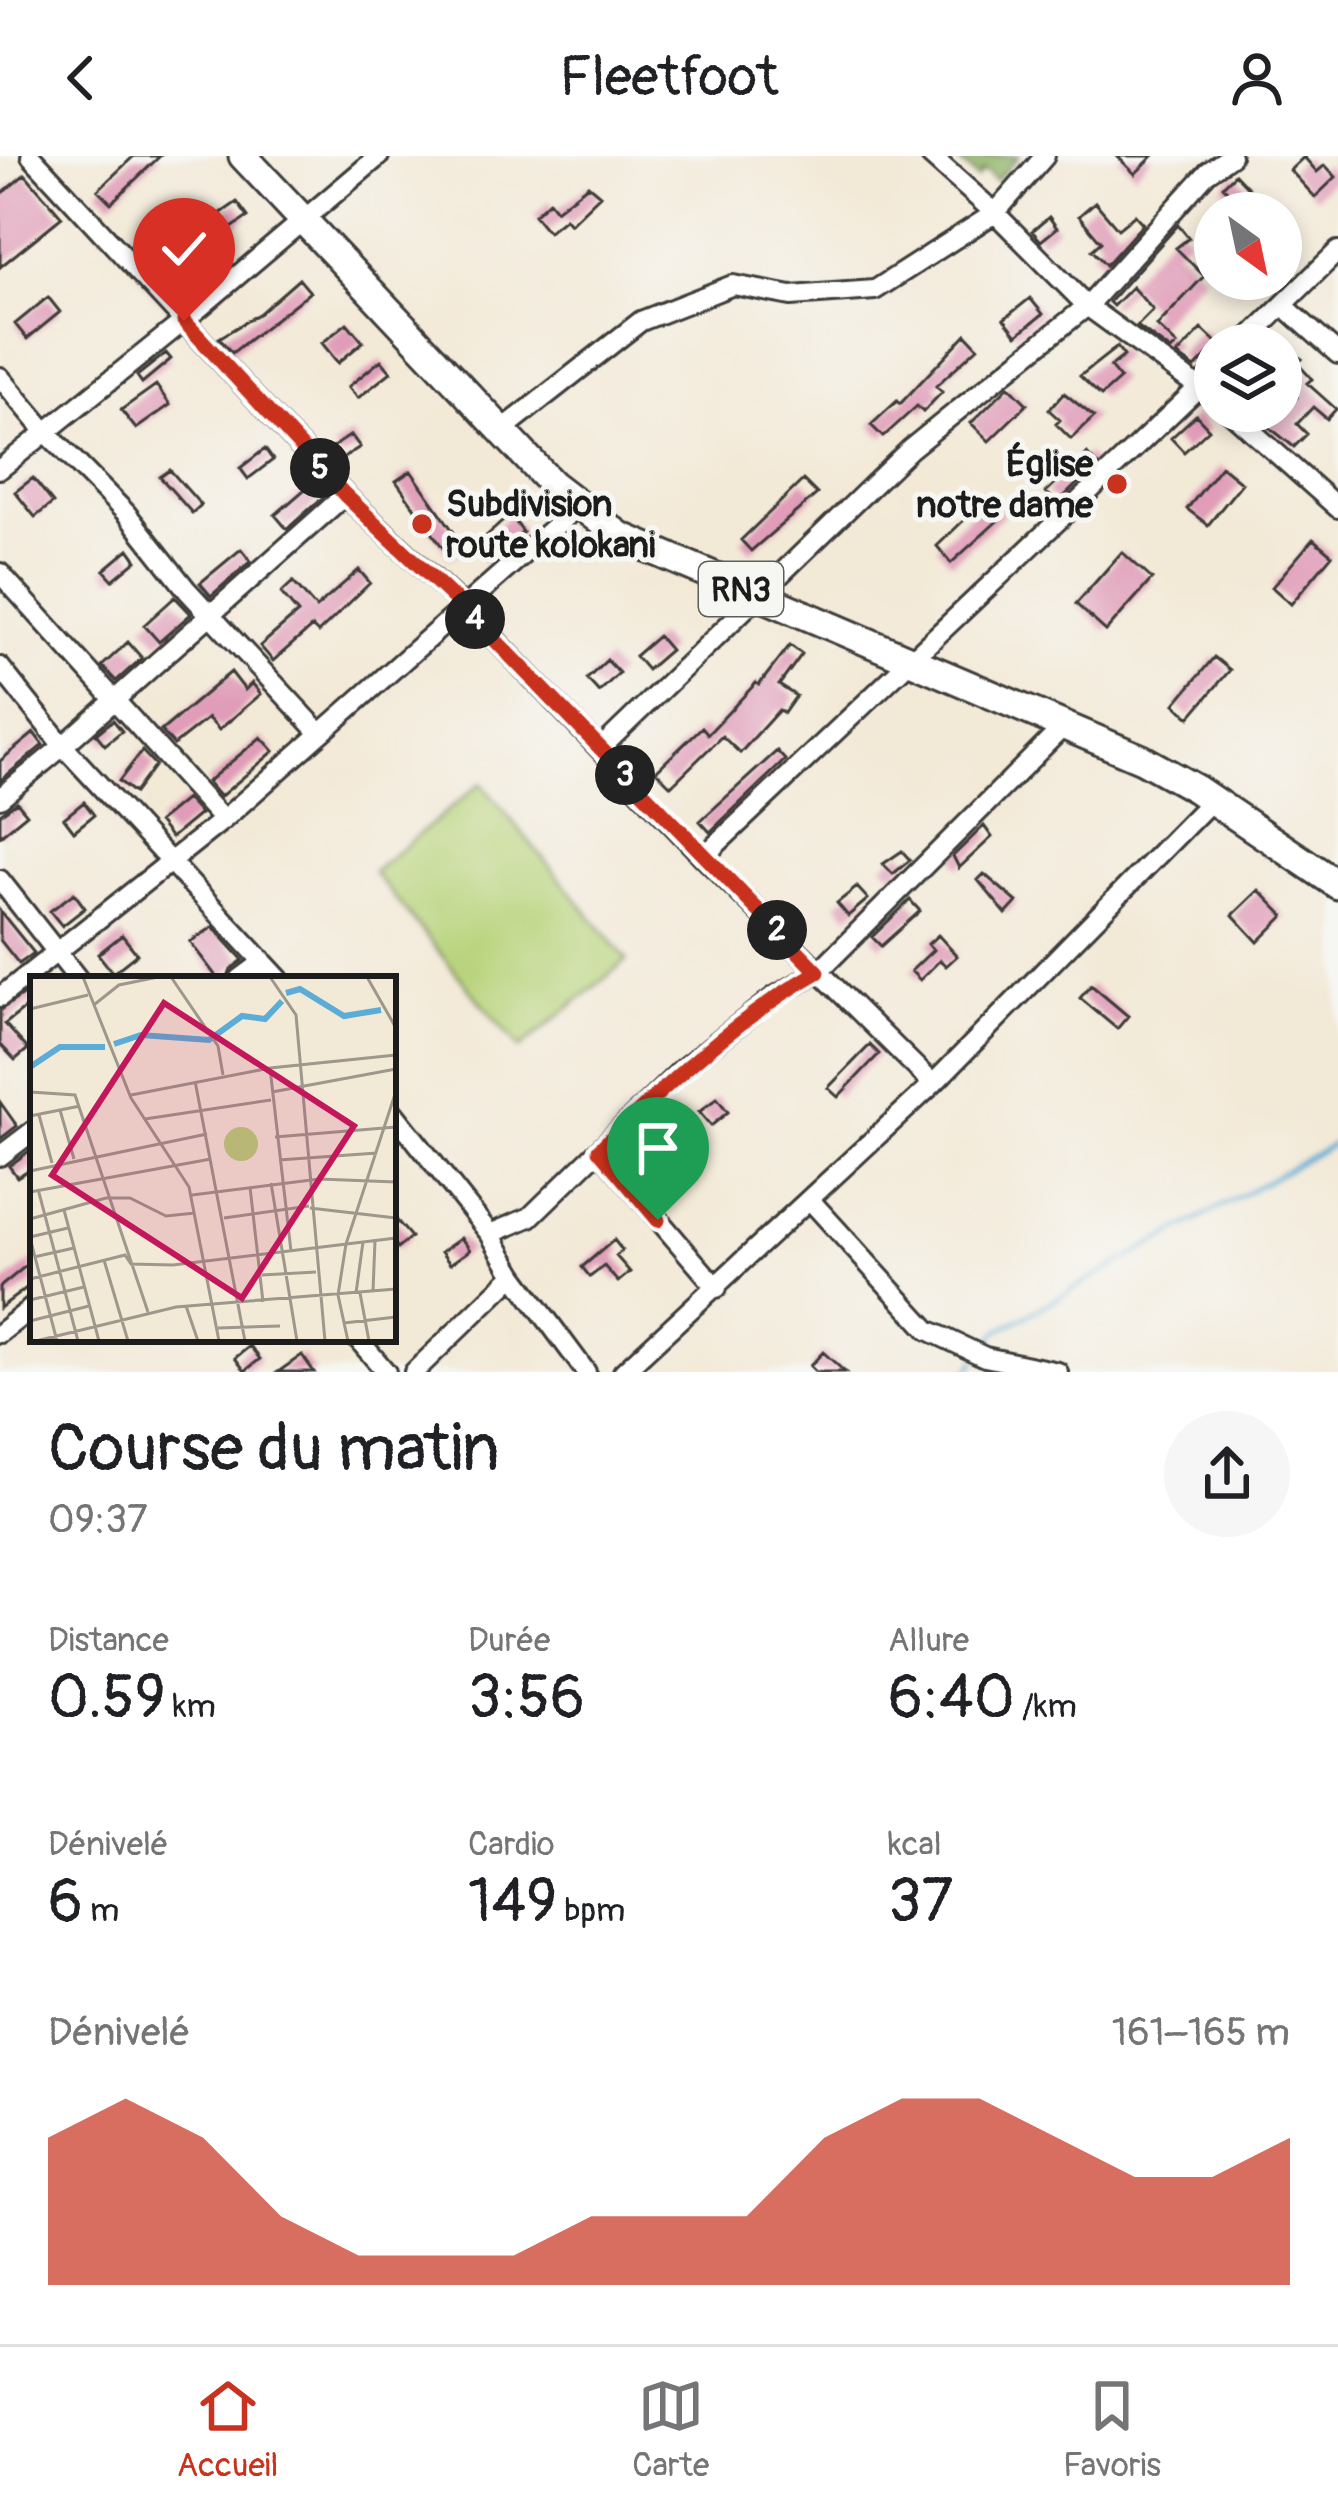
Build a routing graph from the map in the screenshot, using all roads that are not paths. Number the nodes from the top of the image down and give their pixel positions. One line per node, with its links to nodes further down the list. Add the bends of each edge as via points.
1 (31, 156): 12 (street)
2 (243, 156): 8 (highway, RN3)
3 (379, 156): 8 (street)
4 (931, 156): 7 (street)
5 (1045, 156): 7 (street)
6 (1231, 156): 11 (street)
7 (995, 213): 11 (street); 18 (street, via 875,290 790,296 733,286 641,321)
8 (302, 219): 12 (street); 18 (highway, RN3)
9 (1338, 251): 10 (street)
10 (1282, 305): 13 (street); 14 (street)
11 (1087, 306): 15 (street); 26 (street, via 910,449)
12 (184, 321): 19 (street); 22 (street)
13 (1263, 324)
14 (1338, 354)
15 (1194, 375)
16 (0, 377): 19 (street)
17 (1194, 400): 29 (street)
18 (502, 430): 23 (highway, RN3)
19 (46, 432): 21 (street); 28 (street)
20 (1253, 432): 24 (street)
21 (0, 470)
22 (345, 495): 27 (street); 28 (street)
23 (579, 505): 26 (highway, RN3, via 620,536); 27 (street)
24 (1338, 508)
25 (0, 573): 31 (street)
26 (757, 596): 29 (highway, RN3); 35 (street)
27 (464, 608): 33 (street); 35 (street)
28 (213, 614): 31 (street); 33 (street)
29 (912, 662): 32 (highway, RN3); 39 (street)
30 (0, 667): 34 (street)
31 (116, 700): 34 (street); 38 (street)
32 (1064, 726): 37 (highway, RN3); 45 (street)
33 (320, 733): 38 (street)
34 (63, 746): 36 (street); 40 (street)
35 (600, 749): 39 (street)
36 (0, 797)
37 (1212, 800): 42 (highway, RN3); 50 (street)
38 (223, 820): 40 (street)
39 (703, 857): 45 (street)
40 (171, 862): 43 (street); 44 (street)
41 (0, 880): 43 (street)
42 (1338, 885)
43 (58, 953): 46 (street); 49 (street)
44 (263, 962): 47 (street); 48 (street)
45 (818, 972): 50 (street); 53 (street, via 682,1069)
46 (76, 976)
47 (244, 976)
48 (276, 976)
49 (0, 997)
50 (933, 1084): 55 (street)
51 (396, 1116): 56 (street)
52 (30, 1133): 54 (street)
53 (599, 1150): 56 (street, via 530,1217); 58 (street)
54 (0, 1156)
55 (810, 1200): 58 (street); 66 (street, via 928,1330 985,1357)
56 (490, 1234): 57 (street)
57 (514, 1275): 63 (street); 64 (street)
58 (717, 1288): 65 (street)
59 (30, 1309): 60 (street)
60 (0, 1333)
61 (361, 1342): 62 (street)
62 (386, 1372)
63 (414, 1372)
64 (586, 1372)
65 (623, 1372)
66 (1058, 1372)

